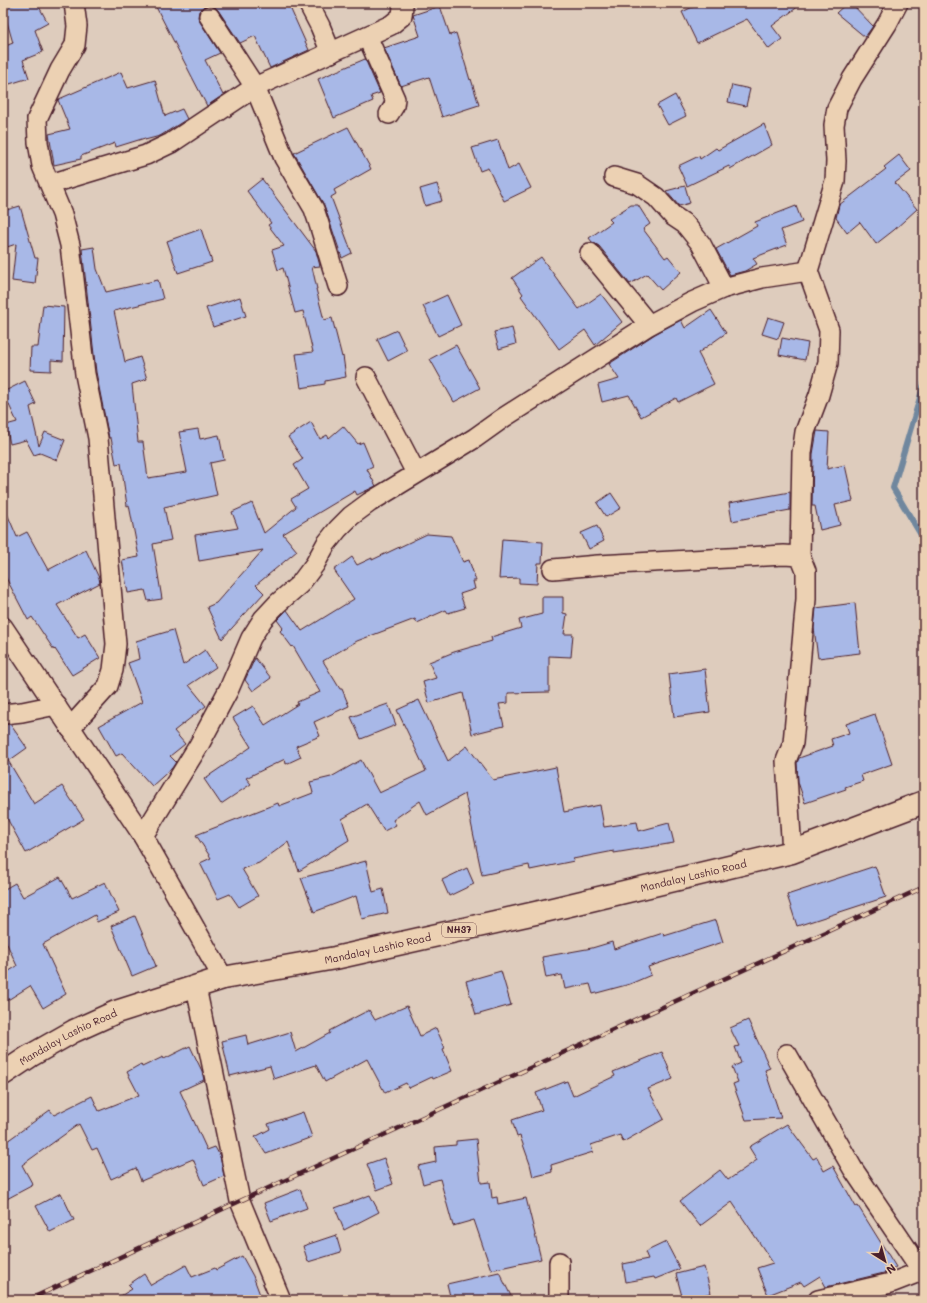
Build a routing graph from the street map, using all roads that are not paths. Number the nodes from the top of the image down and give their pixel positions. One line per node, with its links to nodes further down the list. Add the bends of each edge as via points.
1 (74, 3): 11 (street, via 77,26 75,45 37,119 42,166)
2 (308, 3): 7 (street)
3 (402, 3): 6 (street, via 402,16 391,25)
4 (898, 3): 13 (street, via 837,108 834,125 834,181)
5 (209, 16): 8 (street)
6 (367, 36): 7 (street); 9 (street, via 395,99)
7 (331, 53): 8 (street)
8 (255, 87): 11 (street, via 171,143 146,155); 14 (street, via 284,158 314,209)
9 (389, 114)
10 (614, 177): 15 (street, via 637,184 656,197 672,216 685,224 701,244)
11 (50, 184): 24 (street, via 62,214 70,245 85,374 98,438 116,644 114,670 108,686)
12 (590, 253): 16 (street)
13 (808, 271): 15 (street, via 762,278); 19 (street, via 829,330 828,363 805,432 802,453)
14 (338, 286)
15 (724, 288): 16 (street)
16 (649, 325): 18 (street, via 475,438)
17 (366, 377): 18 (street)
18 (416, 473): 26 (street, via 351,516 326,544 300,584 263,619 251,638 229,689 199,745)
19 (800, 556): 20 (street, via 761,556); 27 (street, via 806,572 806,599 793,743 786,761)
20 (553, 569)
21 (3, 627): 22 (street)
22 (56, 706): 23 (street); 24 (street)
23 (3, 714)
24 (70, 728): 26 (street)
25 (924, 802): 27 (highway, Mandalay Lashio Road / NH37)
26 (143, 836): 28 (street)
27 (792, 852): 28 (highway, Mandalay Lashio Road / NH37, via 548,911 335,958)
28 (223, 978): 29 (highway, Mandalay Lashio Road / NH37)
29 (196, 987): 31 (highway, Mandalay Lashio Road / NH37, via 116,1012 74,1031); 34 (street, via 240,1201)
30 (787, 1054): 33 (street, via 852,1169)
31 (3, 1074)
32 (559, 1262): 35 (street)
33 (923, 1273): 36 (street)
34 (282, 1300)
35 (560, 1300)
36 (818, 1300)

